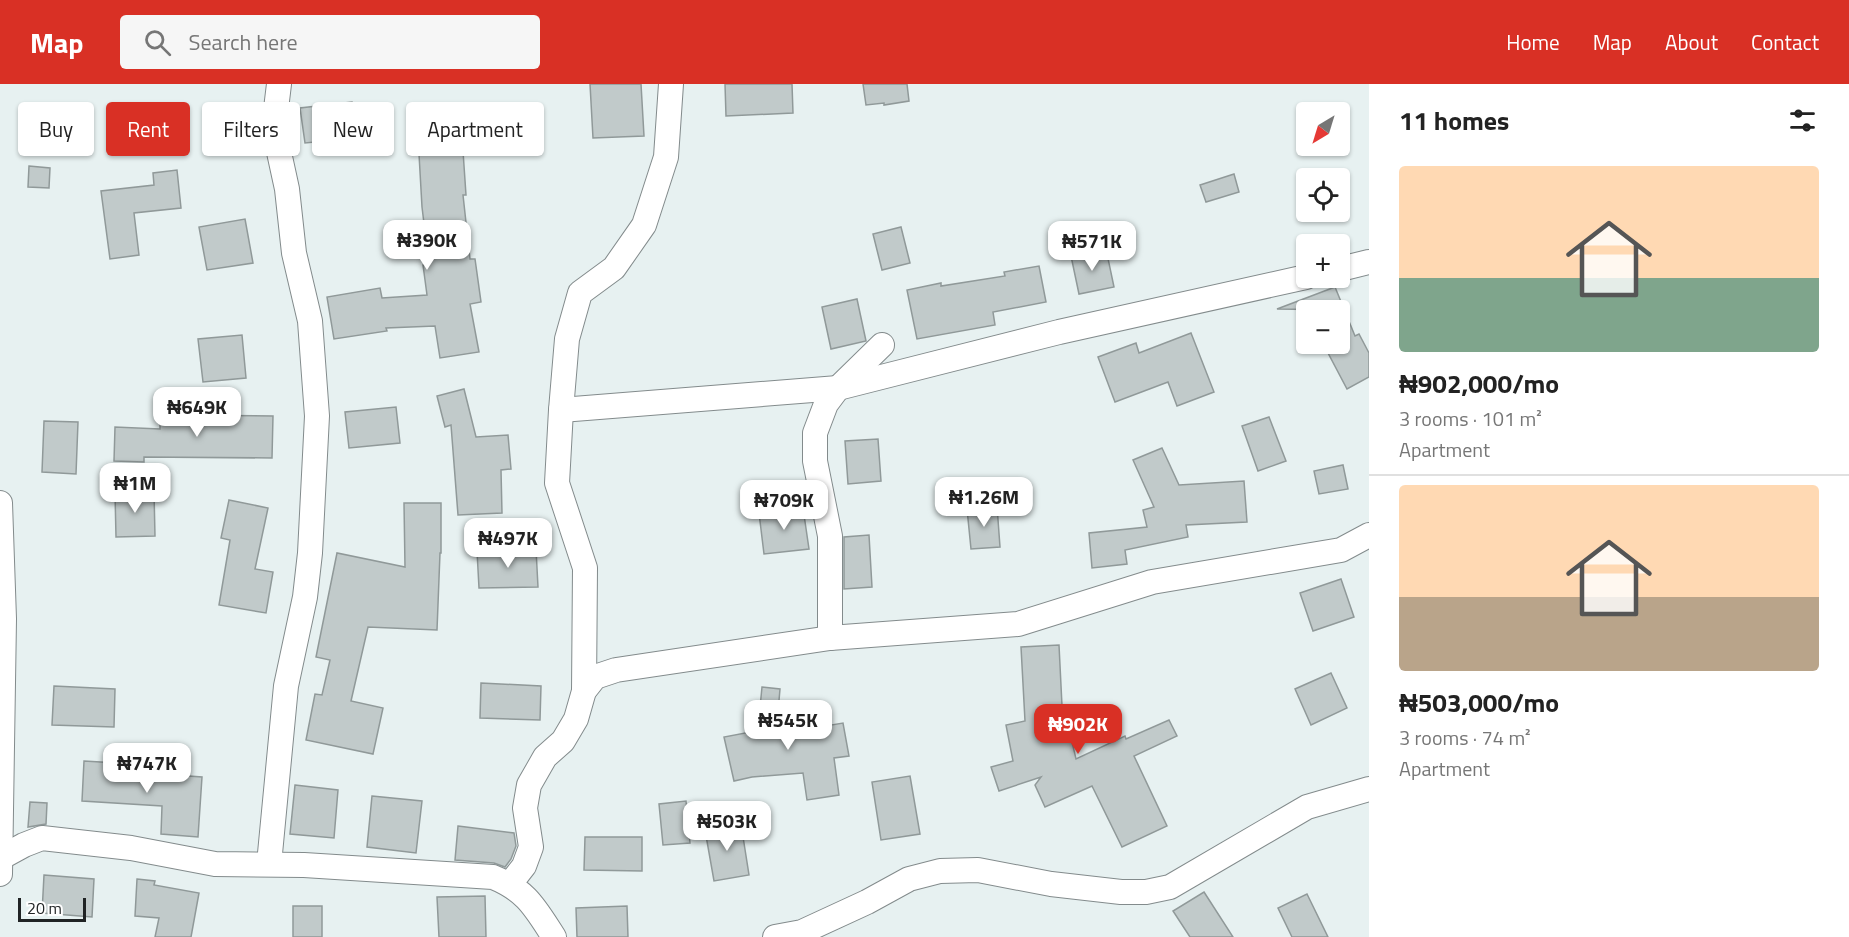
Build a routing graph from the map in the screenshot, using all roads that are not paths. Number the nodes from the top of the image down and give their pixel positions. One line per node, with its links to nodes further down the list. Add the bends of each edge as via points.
1 (279, 84): 15 (street, via 277,143 294,253 310,321 317,416 306,597 286,686)
2 (671, 84): 8 (street, via 666,157 644,225 614,268 580,293 567,339)
3 (1369, 262): 4 (street)
4 (1350, 267)
5 (1296, 279): 7 (street, via 1059,332)
6 (882, 345): 7 (street)
7 (838, 388): 8 (street); 11 (street, via 826,404 815,433 815,461 830,536)
8 (561, 410): 12 (street, via 556,483 585,568)
9 (0, 503): 14 (street, via 4,619)
10 (1369, 535): 11 (street, via 1341,550 1152,582 1018,624)
11 (830, 638): 12 (street, via 616,670 595,677)
12 (584, 691): 16 (street, via 576,719 563,741 545,757 529,785 525,808 531,847 524,866)
13 (1369, 789): 18 (street, via 1307,807 1170,887 1121,892 978,870 940,871 909,879 802,932)
14 (0, 862): 15 (street, via 42,838 131,848 215,864)
15 (268, 864): 16 (street, via 493,877)
16 (510, 884): 17 (street, via 529,899)
17 (554, 937)
18 (775, 937)

